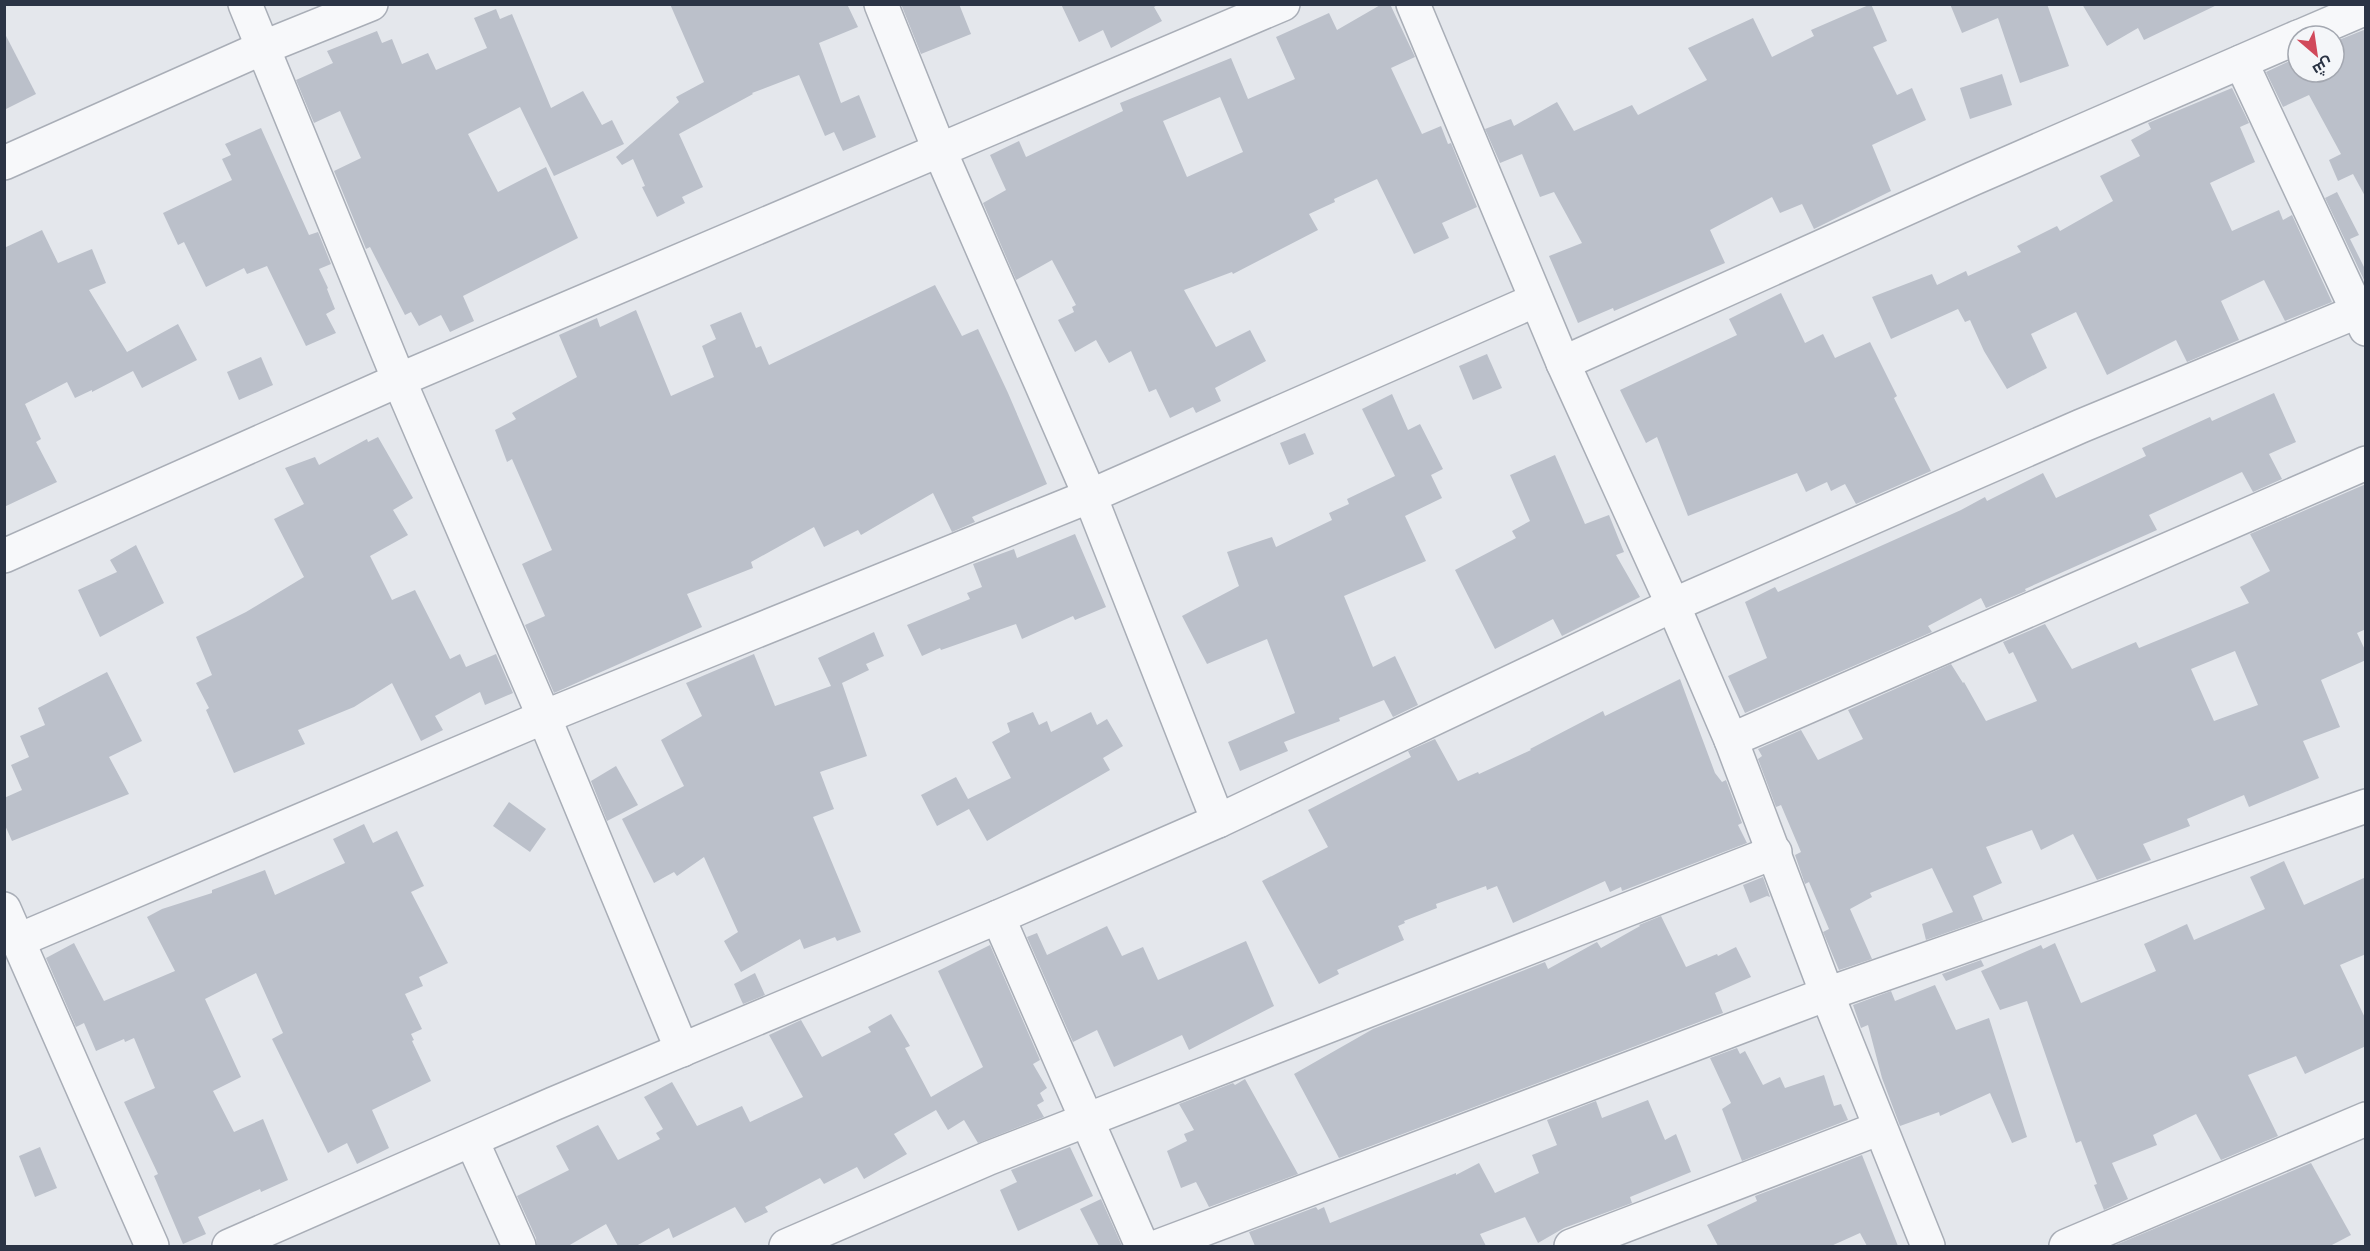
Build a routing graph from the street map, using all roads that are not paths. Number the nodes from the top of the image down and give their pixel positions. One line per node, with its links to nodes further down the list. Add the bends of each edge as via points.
1 (245, 4): 9 (street)
2 (371, 4): 9 (street)
3 (881, 4): 11 (street)
4 (1283, 4): 11 (street)
5 (1413, 4): 13 (street)
6 (2366, 8): 7 (street)
7 (2330, 24)
8 (2286, 43): 10 (street)
9 (262, 48): 12 (street); 16 (street)
10 (2241, 62): 14 (street); 15 (street)
11 (939, 149): 16 (street); 18 (street)
12 (4, 163)
13 (1536, 300): 15 (street); 18 (street)
14 (2363, 316): 20 (street, via 2080,426)
15 (1563, 363): 20 (street)
16 (399, 380): 19 (street); 21 (street)
17 (2366, 463): 22 (street)
18 (1090, 496): 21 (street); 24 (street)
19 (4, 556)
20 (1673, 605): 22 (street); 24 (street)
21 (544, 717): 28 (street); 30 (street)
22 (1731, 740): 25 (street)
23 (2366, 806): 29 (street)
24 (1218, 821): 27 (street)
25 (1775, 852): 29 (street); 32 (street)
26 (4, 909): 28 (street)
27 (998, 916): 30 (street); 32 (street)
28 (17, 955): 35 (street)
29 (1827, 994): 33 (street); 40 (street)
30 (682, 1050): 34 (street)
31 (2366, 1119): 43 (street)
32 (1085, 1120): 38 (street); 39 (street)
33 (1880, 1128): 41 (street); 42 (street)
34 (472, 1141): 36 (street); 37 (street)
35 (152, 1246)
36 (229, 1246)
37 (519, 1246)
38 (786, 1246)
39 (1142, 1246)
40 (1159, 1246)
41 (1571, 1246)
42 (1928, 1246)
43 (2066, 1246)

